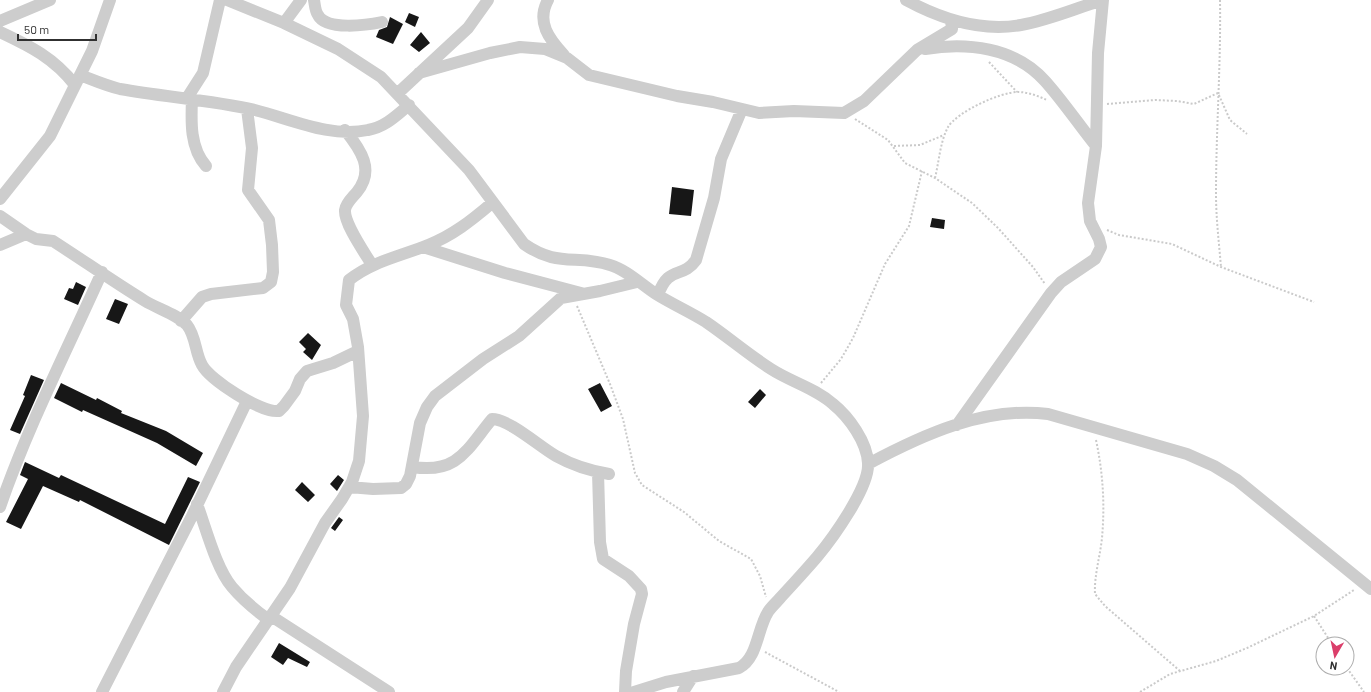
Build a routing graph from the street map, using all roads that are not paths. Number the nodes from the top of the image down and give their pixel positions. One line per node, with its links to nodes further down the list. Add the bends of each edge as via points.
1 (50, 0): 12 (street)
2 (110, 0): 19 (street, via 92,51)
3 (220, 0): 21 (street, via 203,73)
4 (227, 0): 14 (street)
5 (302, 0): 14 (street)
6 (314, 0): 13 (street, via 317,15 324,21 352,26)
7 (488, 0): 18 (street, via 468,28)
8 (548, 0): 17 (street, via 544,7 543,22 549,39)
9 (906, 0): 11 (street)
10 (1103, 0): 11 (street, via 1020,25 990,26); 26 (street, via 1098,53)
11 (951, 20): 16 (street, via 952,29)
12 (0, 21)
13 (382, 22)
14 (284, 23): 20 (street, via 352,58 381,77)
15 (0, 32): 19 (street, via 43,54)
16 (917, 50): 24 (street, via 864,102 844,113 759,113); 26 (street, via 946,45 974,46 1024,63 1044,80)
17 (566, 58): 18 (street, via 545,49 520,47); 24 (street, via 588,74)
18 (418, 73): 20 (street)
19 (77, 80): 21 (street); 28 (street, via 50,136)
20 (397, 94): 22 (street)
21 (190, 99): 23 (street); 27 (street, via 195,147)
22 (409, 105): 25 (street, via 390,122 368,130); 29 (street, via 469,170)
23 (246, 109): 25 (street, via 312,127); 39 (street, via 252,148 248,190 269,220 273,272 271,282 263,288 202,297)
24 (742, 110): 38 (street, via 721,159 714,198 696,260 690,268 666,278)
25 (345, 130): 34 (street, via 361,154 366,167 366,174 360,187 347,204 346,217)
26 (1096, 146): 42 (street, via 1088,203 1090,220 1101,247 1099,254 1061,282 1051,293)
27 (206, 166)
28 (0, 199)
29 (492, 202): 33 (street, via 466,224); 36 (street, via 524,244 536,252 549,258 612,265)
30 (0, 216): 31 (street)
31 (26, 234): 32 (street); 35 (street, via 36,239 53,241)
32 (0, 245)
33 (423, 247): 34 (street); 37 (street, via 505,273)
34 (372, 265): 40 (street, via 349,280 347,290 346,305 353,319)
35 (102, 272): 39 (street); 47 (street, via 40,404 17,458)
36 (637, 282): 37 (street); 38 (street)
37 (586, 294): 44 (street, via 561,298 519,336 483,359 435,396 420,423)
38 (658, 295): 43 (street, via 707,323 783,377 833,403 847,418 862,443)
39 (182, 321): 41 (street, via 191,333 202,367)
40 (358, 351): 41 (street, via 333,363 307,371 279,411 264,409); 45 (street, via 363,416 362,443)
41 (247, 401): 46 (street)
42 (958, 425): 43 (street, via 909,442); 48 (street, via 1009,413 1048,414 1166,447 1214,466 1237,480)
43 (868, 464): 50 (street, via 865,480 840,526 768,613 748,660 739,668)
44 (413, 466): 45 (street, via 406,484 401,488); 54 (street, via 446,466 462,456 492,419 497,419 508,423 557,457 603,473 600,542 603,559 629,576 641,589 642,594 634,624)
45 (350, 487): 49 (street, via 325,523 290,588)
46 (197, 504): 49 (street, via 220,568 231,586 255,610); 52 (street)
47 (0, 508)
48 (1367, 586)
49 (270, 618): 51 (street); 53 (street, via 236,667)
50 (693, 676): 55 (street); 56 (street)
51 (383, 690)
52 (102, 692)
53 (224, 692)
54 (625, 692)
55 (634, 692)
56 (683, 692)

